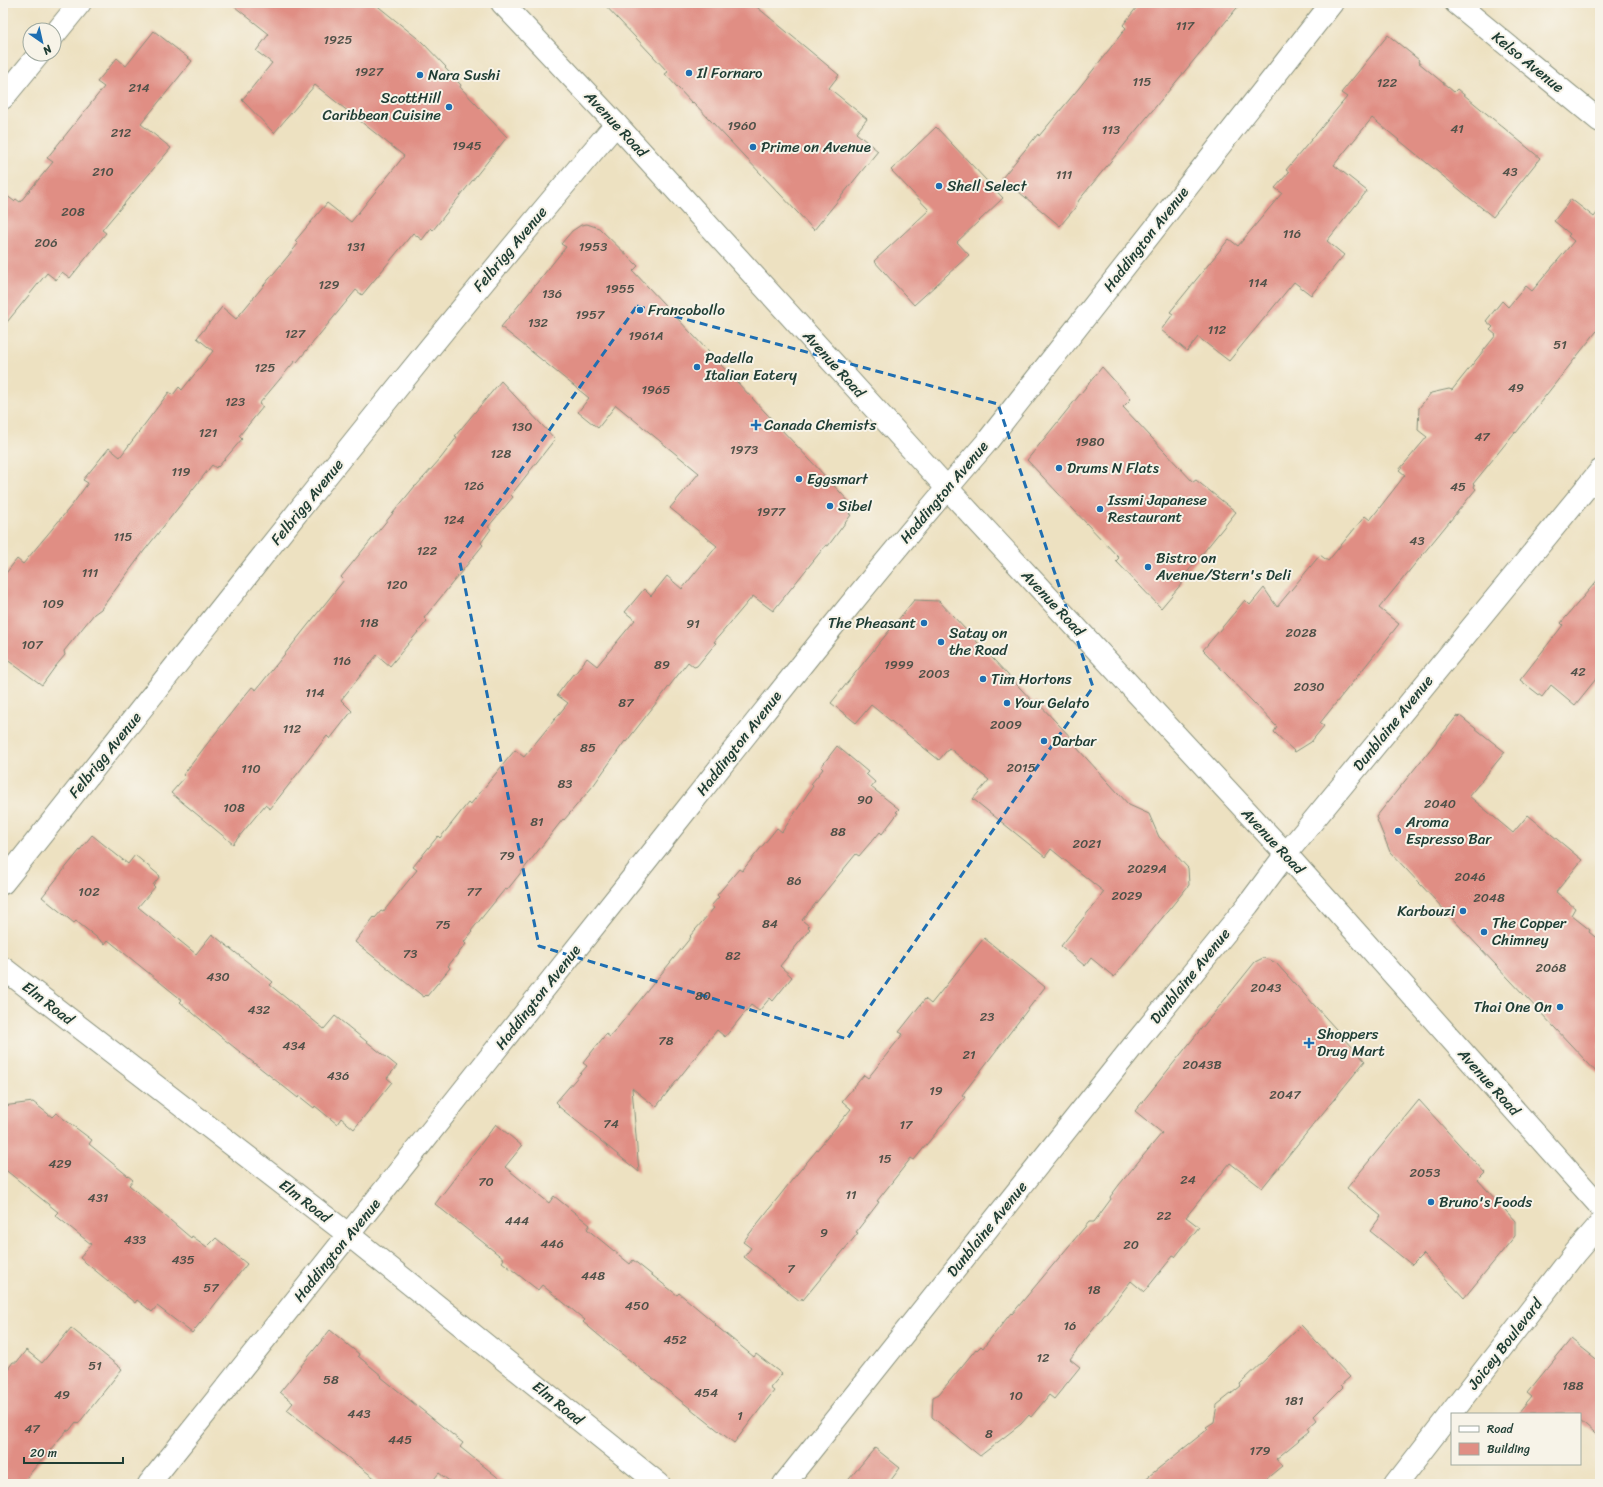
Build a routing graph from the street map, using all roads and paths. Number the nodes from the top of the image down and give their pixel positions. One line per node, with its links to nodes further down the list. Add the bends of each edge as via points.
1 (80, 3): 5 (street)
2 (502, 3): 9 (street, Avenue Road)
3 (1332, 3): 11 (street, Haddington Avenue, via 986,443)
4 (1456, 3): 8 (street, Kelso Avenue)
5 (62, 25)
6 (32, 62): 7 (street)
7 (3, 98)
8 (1600, 121)
9 (616, 124): 11 (street, Avenue Road); 13 (street, Felbrigg Avenue, via 453,319)
10 (1600, 471): 12 (street, Dunblaine Avenue)
11 (947, 488): 12 (street, Avenue Road); 17 (street, Haddington Avenue, via 783,688)
12 (1286, 854): 15 (street, Avenue Road); 22 (street, Dunblaine Avenue, via 1248,905)
13 (3, 883)
14 (3, 968): 17 (street, Elm Road)
15 (1600, 1206)
16 (1600, 1224): 18 (street, Joicey Boulevard)
17 (349, 1235): 20 (street, Haddington Avenue); 21 (street, Elm Road)
18 (1451, 1413)
19 (1451, 1413): 23 (street, Joicey Boulevard)
20 (148, 1484)
21 (659, 1484)
22 (784, 1484)
23 (1396, 1484)

